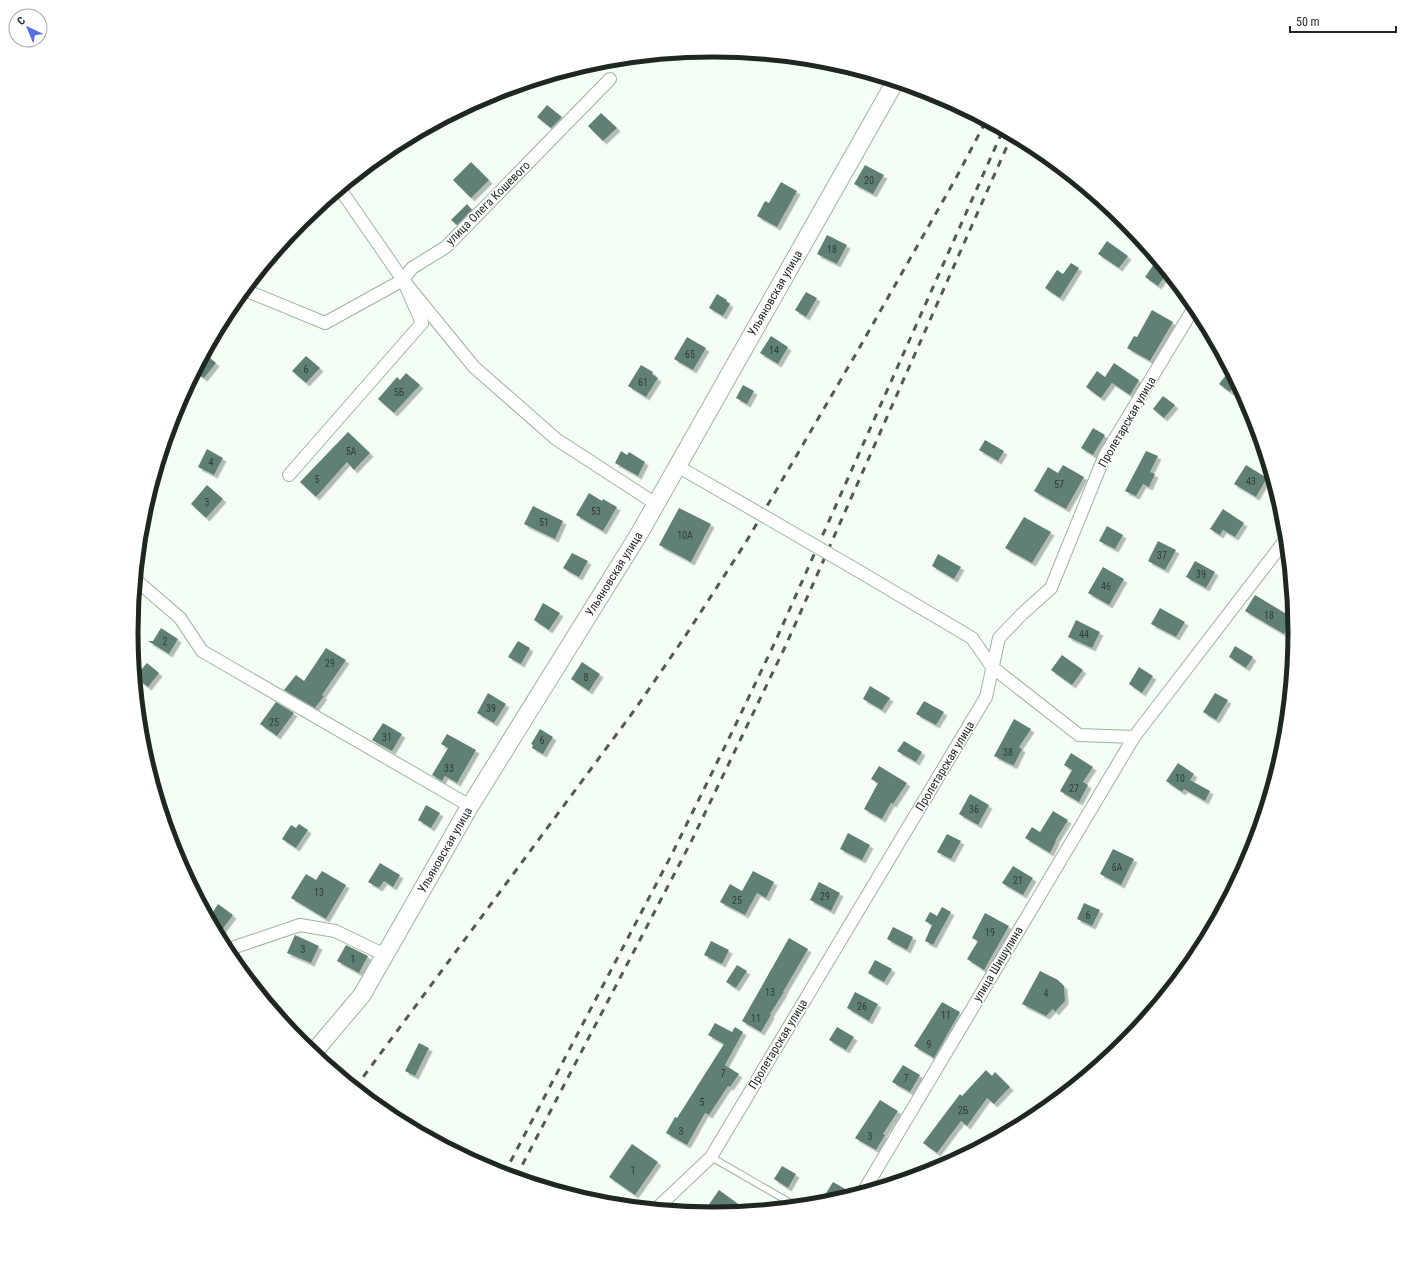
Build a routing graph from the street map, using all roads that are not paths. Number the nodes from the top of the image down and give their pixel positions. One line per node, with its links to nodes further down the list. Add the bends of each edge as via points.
1 (610, 79): 4 (street, улица Олега Кошевого, via 446,247 412,268)
2 (893, 86): 7 (main road, Ульяновская улица)
3 (343, 193): 4 (street)
4 (403, 280): 5 (street, улица Олега Кошевого, via 325,323); 8 (street, via 422,323); 9 (street, via 474,367 556,439)
5 (250, 292)
6 (1191, 313): 12 (street, Пролетарская улица, via 1105,455 1051,588 999,638)
7 (677, 466): 9 (main road, Ульяновская улица); 12 (street, bridge, via 972,638)
8 (289, 475)
9 (656, 504): 14 (main road, Ульяновская улица)
10 (1281, 545): 13 (street, улица Шишулина)
11 (140, 584): 14 (street, via 180,618 202,651)
12 (992, 667): 13 (street, via 1079,735); 18 (street, Пролетарская улица, via 986,697)
13 (1134, 737): 19 (street, улица Шишулина)
14 (470, 806): 16 (main road, Ульяновская улица)
15 (233, 948): 16 (street, via 300,925 335,931)
16 (385, 955): 17 (main road, Ульяновская улица, via 362,995)
17 (317, 1049)
18 (710, 1157): 20 (lane); 21 (street, Пролетарская улица)
19 (867, 1186)
20 (789, 1202)
21 (661, 1204)

